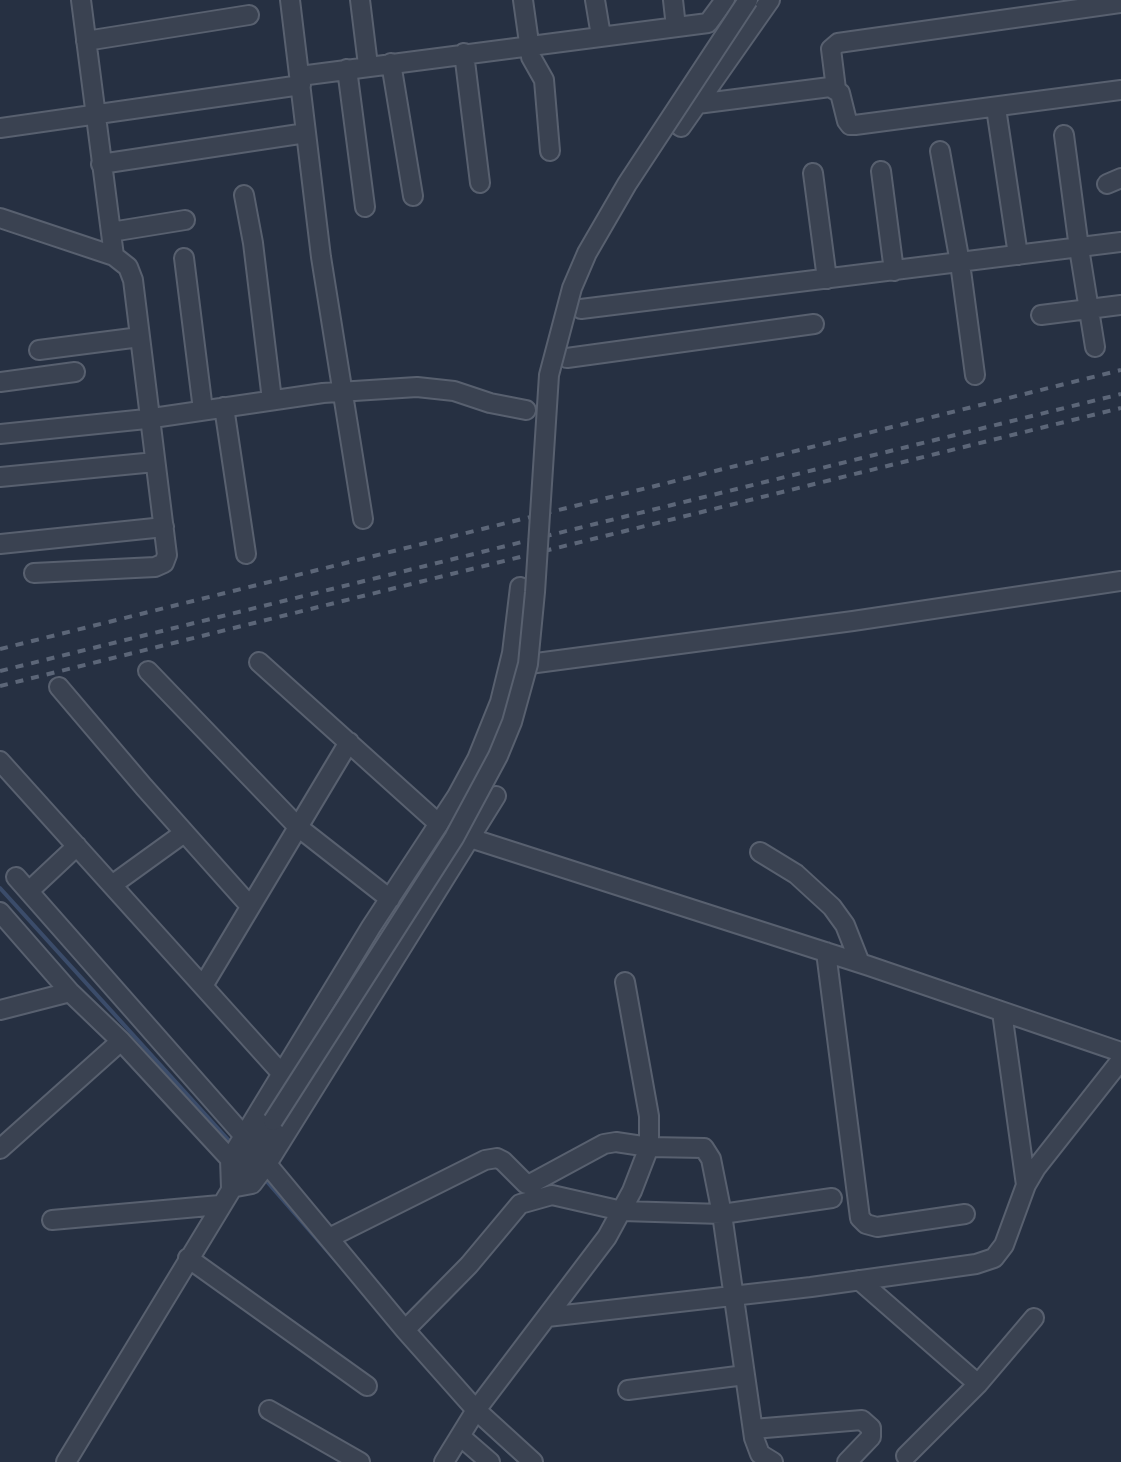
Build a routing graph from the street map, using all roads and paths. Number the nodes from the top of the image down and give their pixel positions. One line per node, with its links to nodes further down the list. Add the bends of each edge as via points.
1 (81, 0): 14 (street)
2 (290, 0): 20 (street)
3 (360, 0): 18 (street)
4 (523, 0): 15 (street)
5 (595, 0): 13 (street)
6 (673, 0): 12 (street)
7 (725, 0): 12 (street, via 708,23)
8 (748, 0): 113 (street, bridge, via 627,184 572,288 549,375 528,664 498,756 454,838)
9 (770, 0): 23 (street)
10 (1121, 3): 21 (street, via 838,43 831,49)
11 (249, 15): 14 (street)
12 (676, 27): 13 (street)
13 (601, 36): 15 (street)
14 (86, 41): 25 (street)
15 (529, 45): 16 (street); 30 (street, via 544,80)
16 (464, 53): 17 (street); 35 (street)
17 (391, 63): 18 (street); 37 (street)
18 (368, 65): 19 (street)
19 (347, 69): 20 (street); 38 (street)
20 (300, 81): 25 (street); 28 (street)
21 (836, 89): 23 (street); 24 (street, via 850,125)
22 (1121, 90): 24 (street)
23 (697, 104): 26 (street)
24 (996, 108): 44 (street)
25 (94, 115): 27 (street); 32 (street)
26 (681, 127)
27 (0, 128)
28 (306, 133): 32 (street); 62 (street)
29 (1064, 135): 43 (street)
30 (550, 151)
31 (940, 151): 47 (street)
32 (101, 164): 41 (street)
33 (881, 171): 48 (street)
34 (813, 173): 49 (street)
35 (480, 183)
36 (244, 195): 63 (street)
37 (413, 196)
38 (365, 207)
39 (0, 218): 45 (street)
40 (185, 220): 41 (street)
41 (111, 232): 45 (street)
42 (1121, 242): 43 (street)
43 (1079, 248): 44 (street); 52 (street)
44 (1018, 255): 47 (street)
45 (114, 256): 55 (street, via 128,267 133,280)
46 (184, 258): 65 (street)
47 (960, 263): 48 (street); 60 (street)
48 (894, 271): 49 (street)
49 (827, 279): 51 (street)
50 (1121, 305): 52 (street)
51 (581, 309)
52 (1089, 309): 53 (street); 56 (street)
53 (1041, 315)
54 (814, 324): 58 (street)
55 (140, 337): 57 (street); 67 (street)
56 (1095, 347)
57 (39, 350)
58 (567, 358)
59 (75, 372): 61 (street)
60 (975, 375)
61 (0, 382)
62 (340, 392): 63 (street); 66 (street, via 417,387); 71 (street)
63 (272, 400): 64 (street)
64 (224, 407): 65 (street); 74 (street)
65 (203, 410): 67 (street)
66 (526, 410)
67 (150, 418): 68 (street); 69 (street)
68 (0, 434)
69 (155, 462): 70 (street); 72 (street)
70 (0, 477)
71 (363, 519)
72 (164, 527): 73 (street); 75 (street, via 167,561 160,566)
73 (0, 544)
74 (246, 554)
75 (34, 573)
76 (1121, 581): 79 (street)
77 (520, 587): 79 (street)
78 (259, 662): 82 (street)
79 (509, 667): 85 (street, via 477,759)
80 (148, 671): 86 (street)
81 (59, 687): 87 (street)
82 (349, 742): 85 (street); 86 (street)
83 (0, 761): 89 (street)
84 (496, 796): 88 (street)
85 (439, 824): 94 (street)
86 (298, 827): 94 (street); 95 (street)
87 (184, 833): 92 (street); 95 (street)
88 (470, 838): 97 (street); 111 (street)
89 (77, 846): 92 (street); 93 (street)
90 (760, 852): 98 (street, via 796,874 832,907)
91 (16, 877): 93 (street)
92 (112, 885): 100 (street)
93 (29, 891): 109 (street)
94 (390, 899): 107 (street)
95 (250, 906): 100 (street)
96 (0, 912): 101 (street)
97 (826, 952): 98 (street); 118 (street, via 860,1218 877,1227)
98 (860, 963): 103 (street)
99 (625, 982): 108 (street, via 649,1116)
100 (203, 986): 107 (street)
101 (70, 992): 102 (street); 104 (street)
102 (0, 1010)
103 (1002, 1012): 105 (street); 112 (street)
104 (121, 1041): 109 (street); 110 (street)
105 (1121, 1052)
106 (1121, 1060): 112 (street)
107 (282, 1074): 109 (street)
108 (649, 1147): 116 (street); 117 (street, via 698,1146 708,1152); 120 (street, via 604,1144 526,1184 497,1158 476,1162)
109 (236, 1148): 113 (street)
110 (0, 1149)
111 (262, 1170): 113 (street, via 252,1184); 120 (street)
112 (1026, 1185): 122 (street, via 994,1258)
113 (231, 1188): 115 (street)
114 (832, 1198): 117 (street)
115 (220, 1205): 119 (street); 121 (street)
116 (622, 1211): 117 (street); 124 (street); 126 (street, via 552,1195 520,1204)
117 (722, 1214): 123 (street)
118 (965, 1214)
119 (52, 1220)
120 (329, 1238): 126 (street)
121 (188, 1258): 129 (street); 137 (street)
122 (859, 1280): 123 (street); 128 (street)
123 (733, 1295): 124 (street); 127 (street)
124 (547, 1317): 132 (street)
125 (1034, 1318): 128 (street)
126 (405, 1330): 132 (street)
127 (745, 1375): 130 (street); 133 (street)
128 (978, 1384): 134 (street)
129 (367, 1386)
130 (628, 1390)
131 (269, 1410): 136 (street)
132 (469, 1422): 135 (street); 138 (street); 139 (street)
133 (753, 1429): 140 (street, via 760,1454); 141 (street, via 862,1420 871,1428 871,1437)
134 (906, 1456)
135 (526, 1459)
136 (353, 1460)
137 (66, 1462)
138 (444, 1462)
139 (490, 1462)
140 (773, 1462)
141 (847, 1462)

